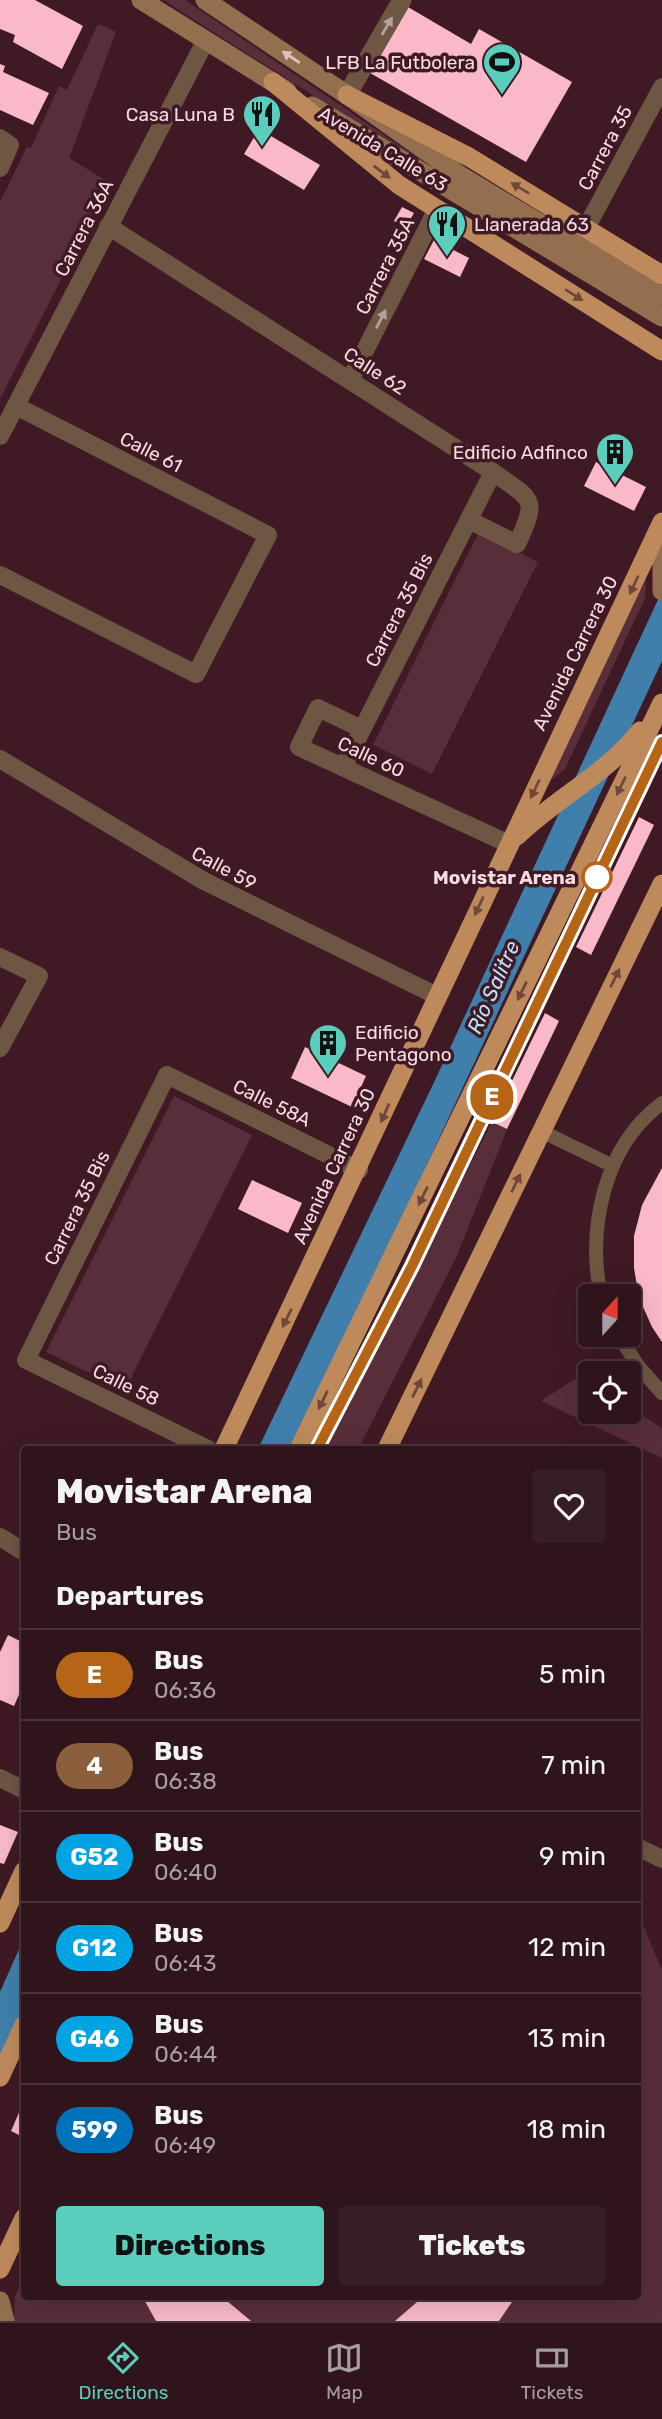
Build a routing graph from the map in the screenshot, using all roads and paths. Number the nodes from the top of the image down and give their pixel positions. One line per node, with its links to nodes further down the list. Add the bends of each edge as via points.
1 (141, 0): 4 (main road, Avenida Calle 63)
2 (205, 0): 7 (main road, Avenida Calle 63, one-way to 2)
3 (402, 0): 7 (street, one-way to 3)
4 (206, 40): 5 (main road, Avenida Calle 63); 12 (street, Carrera 36A)
5 (273, 82): 10 (main road, Avenida Calle 63); 11 (highway, one-way to 11, via 365,159)
6 (662, 87): 13 (street, Carrera 35)
7 (347, 95): 10 (main road, Avenida Calle 63); 13 (highway, one-way to 7, via 469,157)
8 (5, 142): 9 (street)
9 (0, 168)
10 (457, 183): 15 (main road, Avenida Calle 63); 16 (main road, Avenida Calle 63)
11 (437, 209): 17 (highway, one-way to 17); 18 (street, Carrera 35A, one-way to 11)
12 (108, 226): 18 (street, Calle 62); 19 (street, Carrera 36A)
13 (586, 228): 14 (highway)
14 (662, 275)
15 (662, 296)
16 (662, 317)
17 (661, 347)
18 (350, 380): 21 (street, Calle 62)
19 (16, 406): 20 (street, Carrera 36A); 25 (street, Calle 61, via 268,535 196,674)
20 (0, 436)
21 (493, 472): 22 (street, Carrera 35 Bis); 22 (street, Calle 62, via 532,506 517,544)
22 (469, 520): 28 (street, Carrera 35 Bis)
23 (662, 522): 31 (highway, Avenida Carrera 30, one-way to 31)
24 (662, 553): 26 (main road)
25 (0, 575)
26 (662, 591)
27 (662, 701): 31 (highway, via 628,746); 47 (highway, one-way to 47)
28 (362, 729): 30 (street, Carrera 35 Bis); 30 (street, Calle 60, via 318,708 299,747)
29 (0, 759): 34 (street, Calle 59, via 204,881)
30 (343, 767): 31 (street, Calle 60)
31 (509, 844): 34 (highway, Avenida Carrera 30, one-way to 34)
32 (660, 891): 38 (highway, one-way to 32)
33 (0, 957): 35 (street, via 39,976)
34 (438, 996): 40 (highway, Avenida Carrera 30, one-way to 40)
35 (0, 1048)
36 (167, 1075): 40 (street, Calle 58A); 43 (street, Carrera 35 Bis)
37 (662, 1103): 39 (street, via 642,1121)
38 (541, 1131): 39 (street); 48 (highway, one-way to 38)
39 (613, 1166): 41 (street, via 594,1238)
40 (359, 1170): 46 (highway, Avenida Carrera 30, one-way to 46)
41 (599, 1284)
42 (627, 1348): 44 (street)
43 (26, 1360): 45 (street, Calle 58)
44 (662, 1393)
45 (202, 1446)
46 (225, 1446)
47 (300, 1446)
48 (388, 1446)
49 (0, 1537): 50 (street)
50 (21, 1550)
51 (0, 1778): 52 (street)
52 (21, 1788)
53 (641, 1849): 54 (street)
54 (662, 1859)
55 (21, 1878): 56 (highway)
56 (0, 1923)
57 (21, 2032): 58 (highway)
58 (0, 2077)
59 (21, 2224): 60 (highway)
60 (0, 2269)
61 (0, 2301): 62 (main road)
62 (5, 2321)

